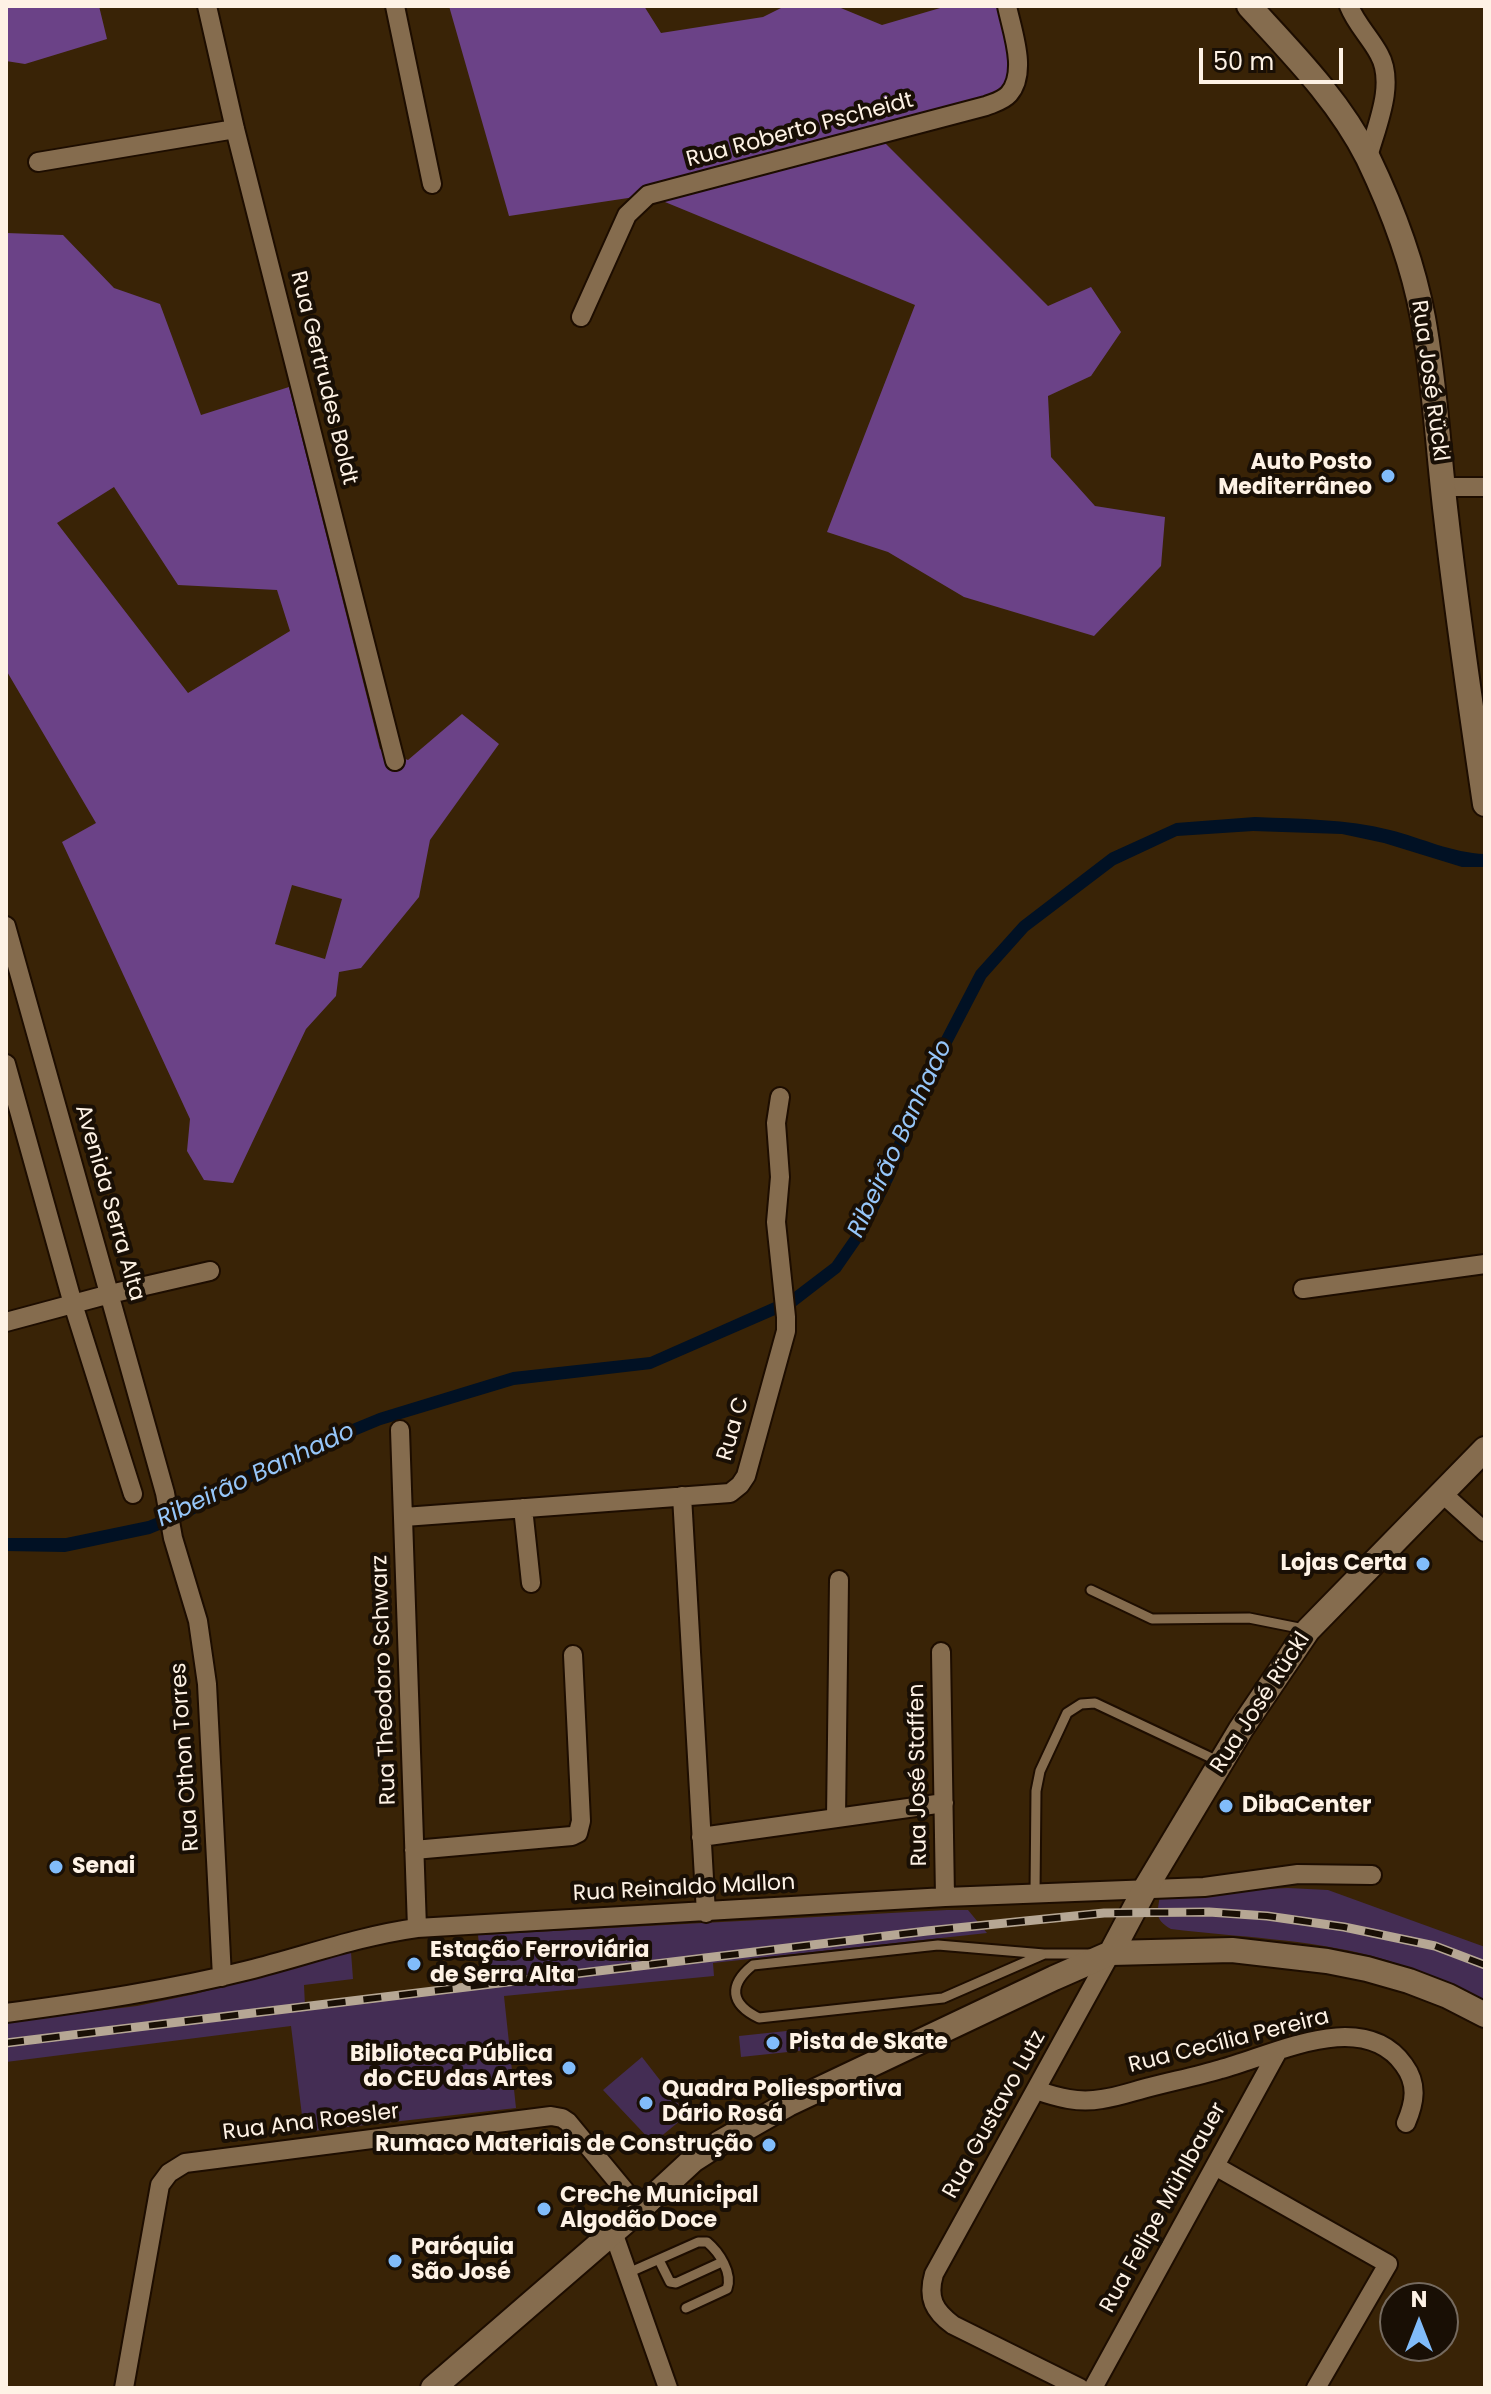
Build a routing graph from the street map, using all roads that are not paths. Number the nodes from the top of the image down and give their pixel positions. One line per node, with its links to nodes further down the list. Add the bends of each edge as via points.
1 (207, 6): 6 (street, Rua Gertrudes Boldt)
2 (395, 6): 9 (street)
3 (1007, 6): 10 (street, Rua Roberto Pscheidt, via 1018,61 1010,94 1001,101 648,195 627,215)
4 (1249, 6): 7 (main road, Rua José Rückl, via 1313,76)
5 (1349, 6): 7 (street, via 1386,73)
6 (235, 129): 8 (street); 14 (street, Rua Gertrudes Boldt)
7 (1368, 157): 11 (main road, Rua José Rückl, via 1423,315)
8 (38, 162)
9 (432, 184)
10 (581, 317)
11 (1442, 487): 12 (street); 13 (main road, Rua José Rückl)
12 (1485, 487)
13 (1479, 722): 15 (main road, Rua José Rückl)
14 (395, 761)
15 (1485, 804)
16 (6, 926): 17 (street, Avenida Serra Alta)
17 (10, 956): 23 (street, Avenida Serra Alta)
18 (6, 1064): 24 (street)
19 (780, 1097): 30 (street, Rua C, via 776,1222 786,1317 783,1342 746,1476 730,1493)
20 (1485, 1264): 22 (street)
21 (210, 1271): 23 (street)
22 (1303, 1289)
23 (110, 1294): 24 (street); 34 (street, Avenida Serra Alta)
24 (73, 1304): 25 (street); 28 (street)
25 (6, 1322)
26 (400, 1430): 32 (street, Rua Theodoro Schwarz)
27 (1485, 1449): 29 (main road, Rua José Rückl)
28 (133, 1494)
29 (1443, 1494): 33 (street); 38 (main road, Rua José Rückl)
30 (682, 1496): 31 (street, Rua C); 44 (street)
31 (523, 1508): 32 (street, Rua C); 36 (street)
32 (404, 1517): 45 (street, Rua Theodoro Schwarz)
33 (1485, 1532)
34 (173, 1538): 54 (street, Rua Othon Torres, via 198,1621 207,1684)
35 (839, 1580): 43 (street)
36 (531, 1583)
37 (1091, 1590): 38 (lane, via 1152,1619 1249,1618)
38 (1308, 1630): 41 (main road, Rua José Rückl)
39 (941, 1652): 42 (street, Rua José Staffen)
40 (573, 1655): 45 (street, via 578,1833)
41 (1221, 1763): 47 (main road, Rua José Rückl); 48 (lane, via 1095,1703 1067,1713 1036,1791)
42 (944, 1803): 43 (street); 49 (street, Rua José Staffen)
43 (836, 1818): 44 (street)
44 (701, 1837): 50 (street)
45 (414, 1850): 51 (street, Rua Theodoro Schwarz)
46 (1372, 1875): 47 (street, Rua Reinaldo Mallon, via 1298,1874)
47 (1145, 1889): 48 (street, Rua Reinaldo Mallon); 52 (main road, Rua José Rückl)
48 (1035, 1894): 49 (street, Rua Reinaldo Mallon)
49 (945, 1897): 50 (street, Rua Reinaldo Mallon)
50 (706, 1913): 51 (street, Rua Reinaldo Mallon)
51 (417, 1928): 54 (street, Rua Reinaldo Mallon, via 368,1936)
52 (1111, 1953): 53 (lane); 56 (main road, via 1232,1950 1327,1961 1409,1981); 58 (street, Rua Gustavo Lutz); 61 (main road, via 788,2104 693,2160)
53 (1044, 1954): 53 (lane, via 943,1998 759,2018 743,2010 735,1994 739,1977 753,1965 938,1945)
54 (222, 1977): 55 (street, Rua Reinaldo Mallon)
55 (6, 2013)
56 (1485, 2015)
57 (1278, 2051): 58 (street, Rua Cecília Pereira, via 1093,2101); 59 (street, Rua Cecília Pereira, via 1324,2038 1377,2042 1403,2063 1414,2086); 60 (street, Rua Felipe Mühlbauer)
58 (1036, 2090): 70 (street, Rua Gustavo Lutz, via 934,2274 930,2294 936,2310 953,2325)
59 (1406, 2123)
60 (1215, 2166): 71 (street, Rua Felipe Mühlbauer); 72 (street, via 1388,2264)
61 (640, 2209): 62 (main road); 67 (street, Rua Ana Roesler, via 568,2122 551,2116 185,2163 160,2185)
62 (613, 2232): 65 (street); 68 (main road)
63 (659, 2260): 64 (lane, via 707,2242); 64 (lane, via 670,2282 676,2283); 65 (lane)
64 (722, 2262): 66 (lane, via 729,2276 727,2289)
65 (628, 2273): 69 (street)
66 (686, 2308)
67 (124, 2388)
68 (433, 2388)
69 (668, 2388)
70 (1080, 2388)
71 (1093, 2388)
72 (1316, 2388)

